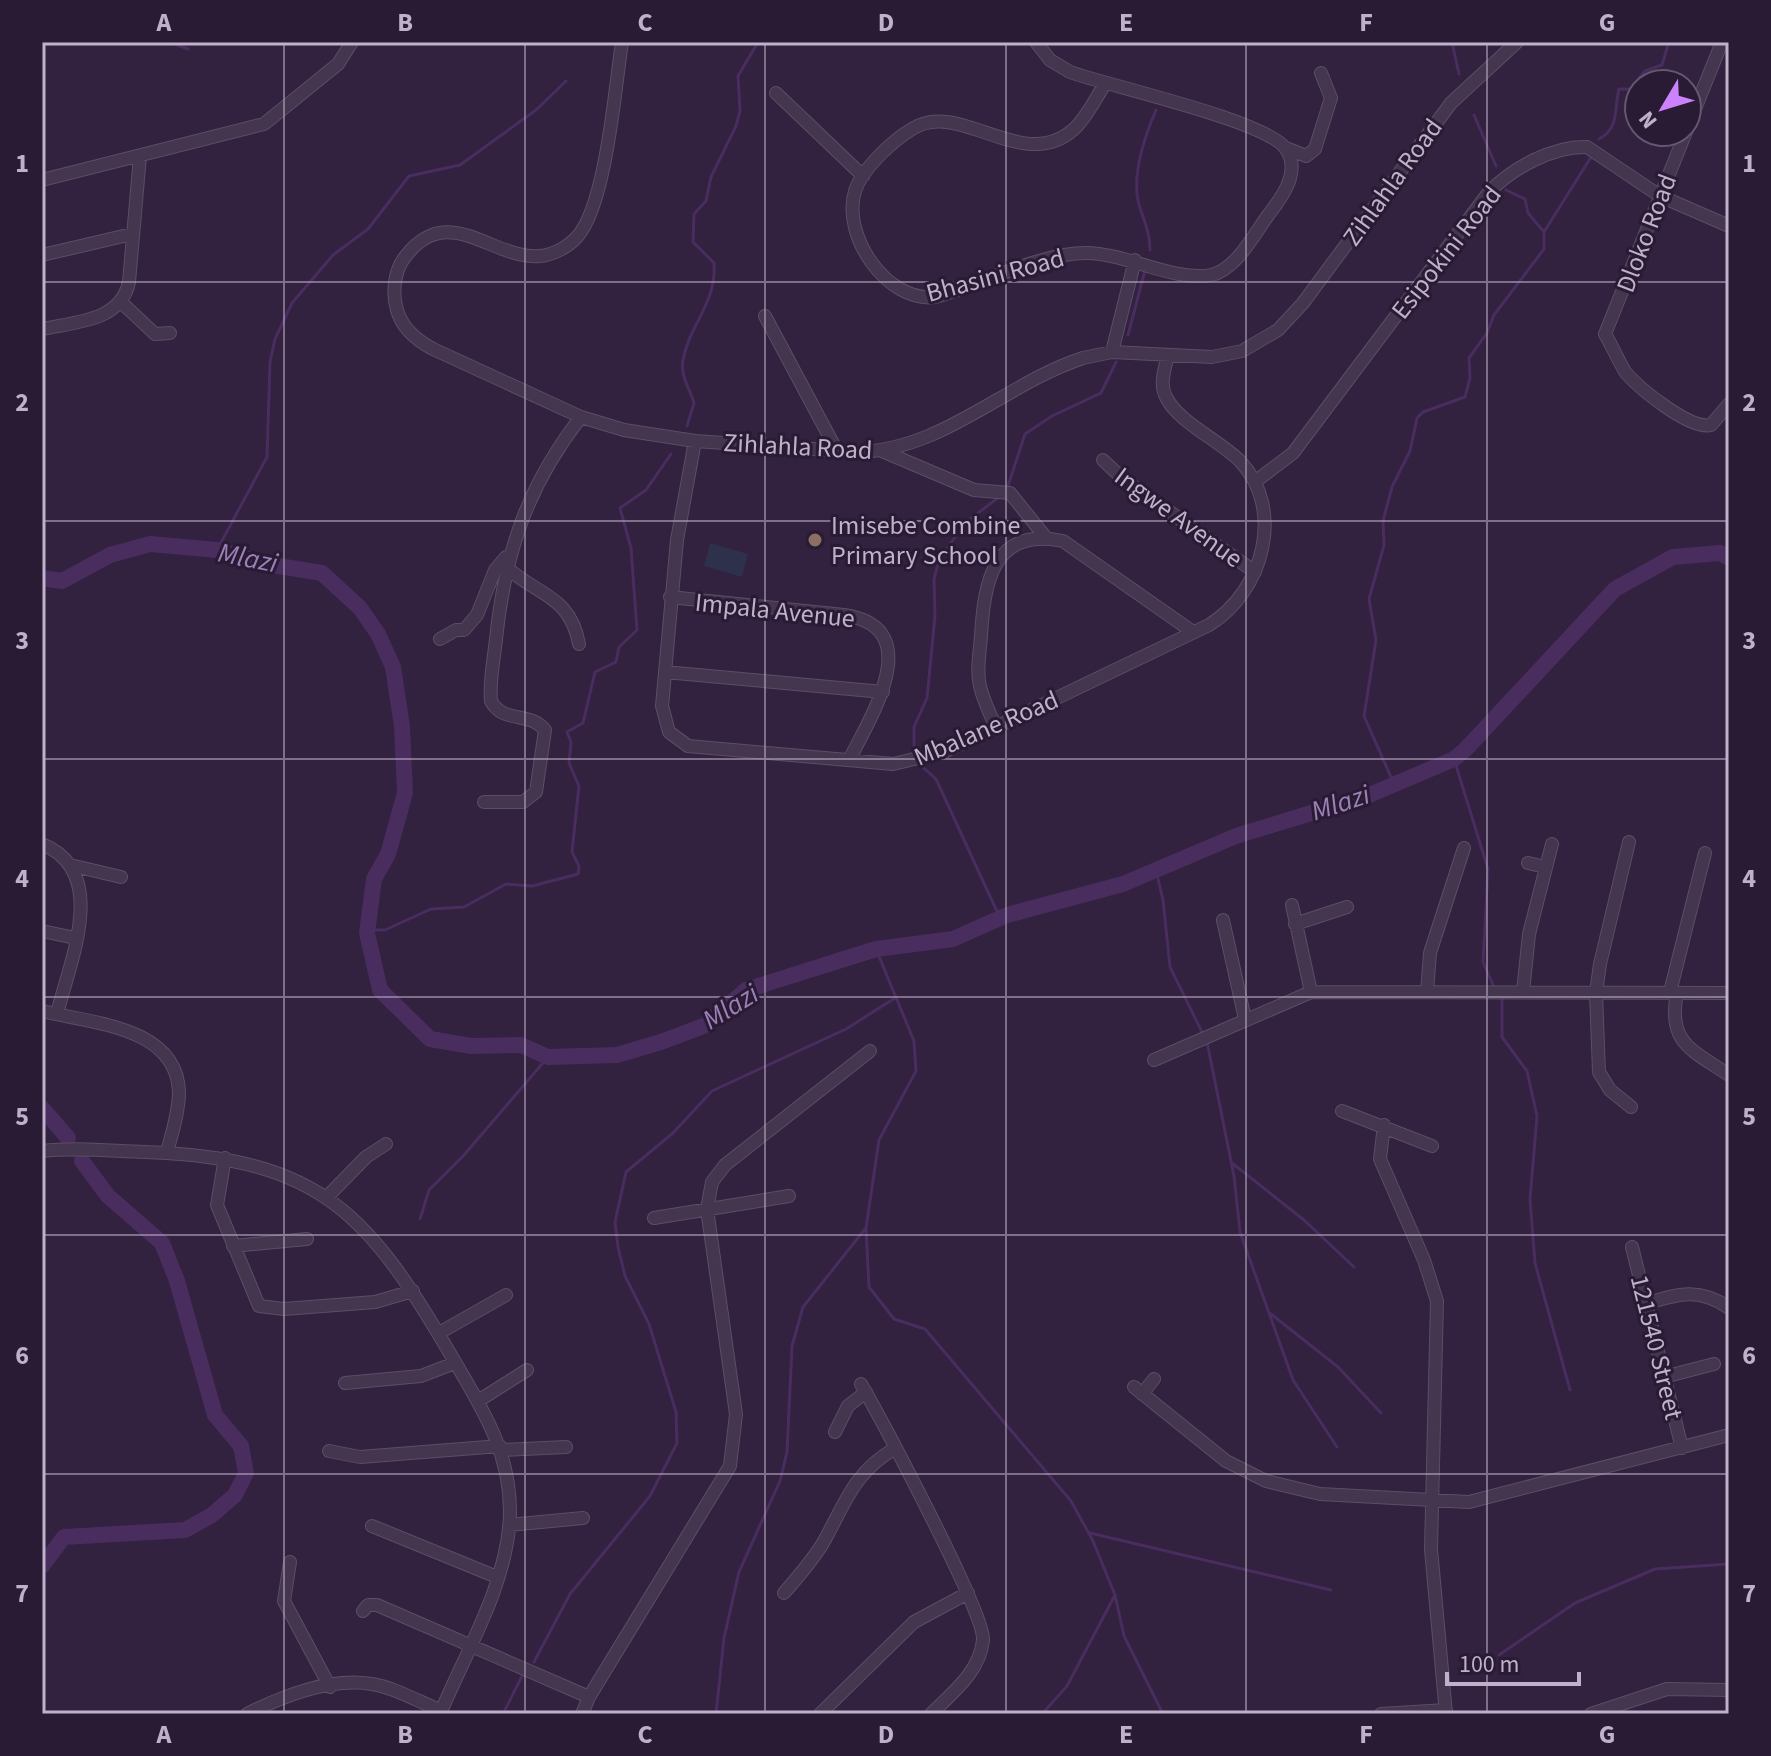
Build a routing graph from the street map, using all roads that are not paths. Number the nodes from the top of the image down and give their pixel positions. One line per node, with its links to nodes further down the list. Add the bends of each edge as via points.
1 (352, 42): 12 (street, via 338,64 271,120)
2 (622, 42): 27 (street, Zihlahla Road, via 596,192 588,221 575,239 542,256 511,252 474,235 437,235 405,256 395,284 397,313 416,339)
3 (1036, 42): 7 (street, via 1057,65)
4 (1517, 42): 25 (street, Zihlahla Road, via 1451,103 1278,330 1227,355)
5 (1722, 42): 8 (street, Dloko Road)
6 (1321, 73): 10 (street, via 1331,98 1315,149 1306,156)
7 (1105, 84): 10 (street, via 1247,126); 13 (street, Bhasini Road, via 1078,125 1054,142 1023,143 933,121 911,129)
8 (1703, 89)
9 (776, 93): 13 (street)
10 (1286, 148): 19 (street, Bhasini Road, via 1292,170 1283,194 1227,267 1213,275 1195,275)
11 (1679, 148): 15 (street, Dloko Road)
12 (140, 156): 14 (street); 17 (street)
13 (863, 176): 19 (street, Bhasini Road, via 851,209 856,232 886,279 914,297 947,294 1083,252)
14 (42, 180)
15 (1660, 196): 16 (street, Esipokini Road); 26 (street, Dloko Road, via 1605,334 1626,373 1683,418 1700,427 1711,425); 32 (street, Esipokini Road, via 1587,147 1558,151 1506,176 1293,453)
16 (1729, 226)
17 (132, 234): 18 (street); 20 (street)
18 (42, 255)
19 (1135, 260): 24 (street)
20 (122, 303): 22 (street, via 103,315); 23 (street, via 155,334)
21 (765, 316): 29 (street)
22 (42, 329)
23 (170, 333)
24 (1112, 352): 25 (street, Zihlahla Road); 30 (street, Zihlahla Road, via 1069,362 922,440)
25 (1168, 355): 32 (street, via 1163,388 1170,404 1229,451)
26 (1729, 404)
27 (581, 417): 28 (street, Zihlahla Road, via 640,434); 34 (street, via 543,470)
28 (695, 441): 29 (street, Zihlahla Road); 37 (street, Mbalane Road)
29 (837, 451): 30 (street, Zihlahla Road)
30 (882, 451): 33 (street, via 974,490 1010,493)
31 (1103, 460): 36 (street, Ingwe Avenue)
32 (1256, 481): 36 (street, Mbalane Road, via 1264,528)
33 (1047, 539): 38 (street, via 1074,547); 43 (street, via 1006,551 985,586 979,679)
34 (510, 553): 35 (street); 39 (street, via 495,570 473,620 464,630)
35 (506, 567): 40 (street, via 562,605 574,621); 45 (street, via 491,701 502,714 538,722 545,736 533,796 517,803)
36 (1255, 572): 38 (street, Mbalane Road, via 1225,613)
37 (670, 597): 41 (street, Mbalane Road); 42 (street, Impala Avenue, via 866,619 886,643)
38 (1193, 632): 43 (street, Mbalane Road)
39 (440, 639)
40 (579, 644)
41 (665, 672): 42 (street); 44 (street, Mbalane Road, via 662,717 681,744)
42 (883, 692): 44 (street, Impala Avenue)
43 (996, 727): 44 (street, Mbalane Road, via 914,762)
44 (849, 760)
45 (484, 802)
46 (1629, 842): 67 (street, via 1632,858)
47 (42, 844): 53 (street)
48 (1552, 844): 54 (street)
49 (1464, 848): 52 (street)
50 (1705, 853): 66 (street)
51 (1528, 863): 54 (street)
52 (1459, 864): 55 (street); 64 (street, via 1430,953)
53 (70, 865): 56 (street); 62 (street, via 82,901)
54 (1545, 867): 65 (street, via 1527,944)
55 (1474, 869)
56 (121, 877)
57 (1292, 905): 60 (street)
58 (1347, 907): 60 (street)
59 (1223, 920): 71 (street)
60 (1295, 924): 63 (street)
61 (42, 931): 62 (street)
62 (75, 938): 70 (street)
63 (1311, 992): 64 (street); 71 (street)
64 (1427, 992): 65 (street)
65 (1523, 992): 67 (street)
66 (1674, 992): 67 (street); 68 (street); 74 (street, via 1679,1037)
67 (1596, 993): 75 (street, via 1599,1072 1610,1090)
68 (1729, 993)
69 (42, 1011): 70 (street)
70 (57, 1014): 81 (street, via 142,1037 164,1053 179,1090)
71 (1245, 1019): 73 (street)
72 (870, 1051): 85 (street, via 725,1165 712,1182)
73 (1154, 1060)
74 (1729, 1075)
75 (1631, 1107)
76 (1342, 1111): 77 (street)
77 (1384, 1125): 79 (street); 109 (street, via 1380,1159 1437,1301)
78 (386, 1144): 84 (street)
79 (1432, 1146)
80 (42, 1151): 81 (street)
81 (167, 1152): 82 (street)
82 (225, 1158): 84 (street, via 279,1173); 88 (street, via 217,1205)
83 (789, 1196): 85 (street)
84 (326, 1198): 90 (street, via 369,1232)
85 (707, 1209): 86 (street); 121 (street, via 736,1414 730,1466)
86 (654, 1218)
87 (307, 1239): 88 (street)
88 (233, 1246): 90 (street, via 257,1304 264,1309 375,1302)
89 (1632, 1247): 92 (street, 121540 Street)
90 (413, 1291): 94 (street)
91 (506, 1295): 94 (street)
92 (1645, 1304): 93 (street, via 1692,1292); 98 (street, 121540 Street)
93 (1729, 1308)
94 (439, 1333): 95 (street)
95 (455, 1363): 100 (street, via 367,1386); 101 (street)
96 (1714, 1364): 98 (street)
97 (527, 1370): 101 (street)
98 (1664, 1377): 106 (street, 121540 Street)
99 (1154, 1379): 109 (street, via 1138,1390 1208,1450 1266,1481 1320,1494)
100 (345, 1383)
101 (478, 1401): 105 (street)
102 (835, 1432): 107 (street, via 863,1388)
103 (1729, 1435): 106 (street)
104 (566, 1447): 105 (street)
105 (501, 1448): 108 (street, via 360,1457); 111 (street)
106 (1682, 1448): 109 (street, via 1478,1501)
107 (894, 1449): 115 (street, via 858,1478); 116 (street)
108 (329, 1451)
109 (1431, 1503): 123 (street)
110 (583, 1518): 111 (street)
111 (509, 1525): 114 (street)
112 (372, 1526): 114 (street)
113 (290, 1562): 119 (street, via 284,1601)
114 (497, 1577): 118 (street)
115 (792, 1590)
116 (968, 1593): 126 (street, via 914,1622); 127 (street, via 982,1630 979,1658)
117 (363, 1611): 118 (street, via 377,1605)
118 (471, 1645): 121 (street); 122 (street)
119 (330, 1687): 122 (street, via 375,1685); 124 (street, via 282,1697)
120 (1729, 1690): 129 (street, via 1667,1689)
121 (589, 1697): 125 (street)
122 (441, 1712)
123 (1446, 1712): 128 (street)
124 (247, 1714)
125 (582, 1714)
126 (820, 1714)
127 (931, 1714)
128 (1381, 1714)
129 (1591, 1714)

